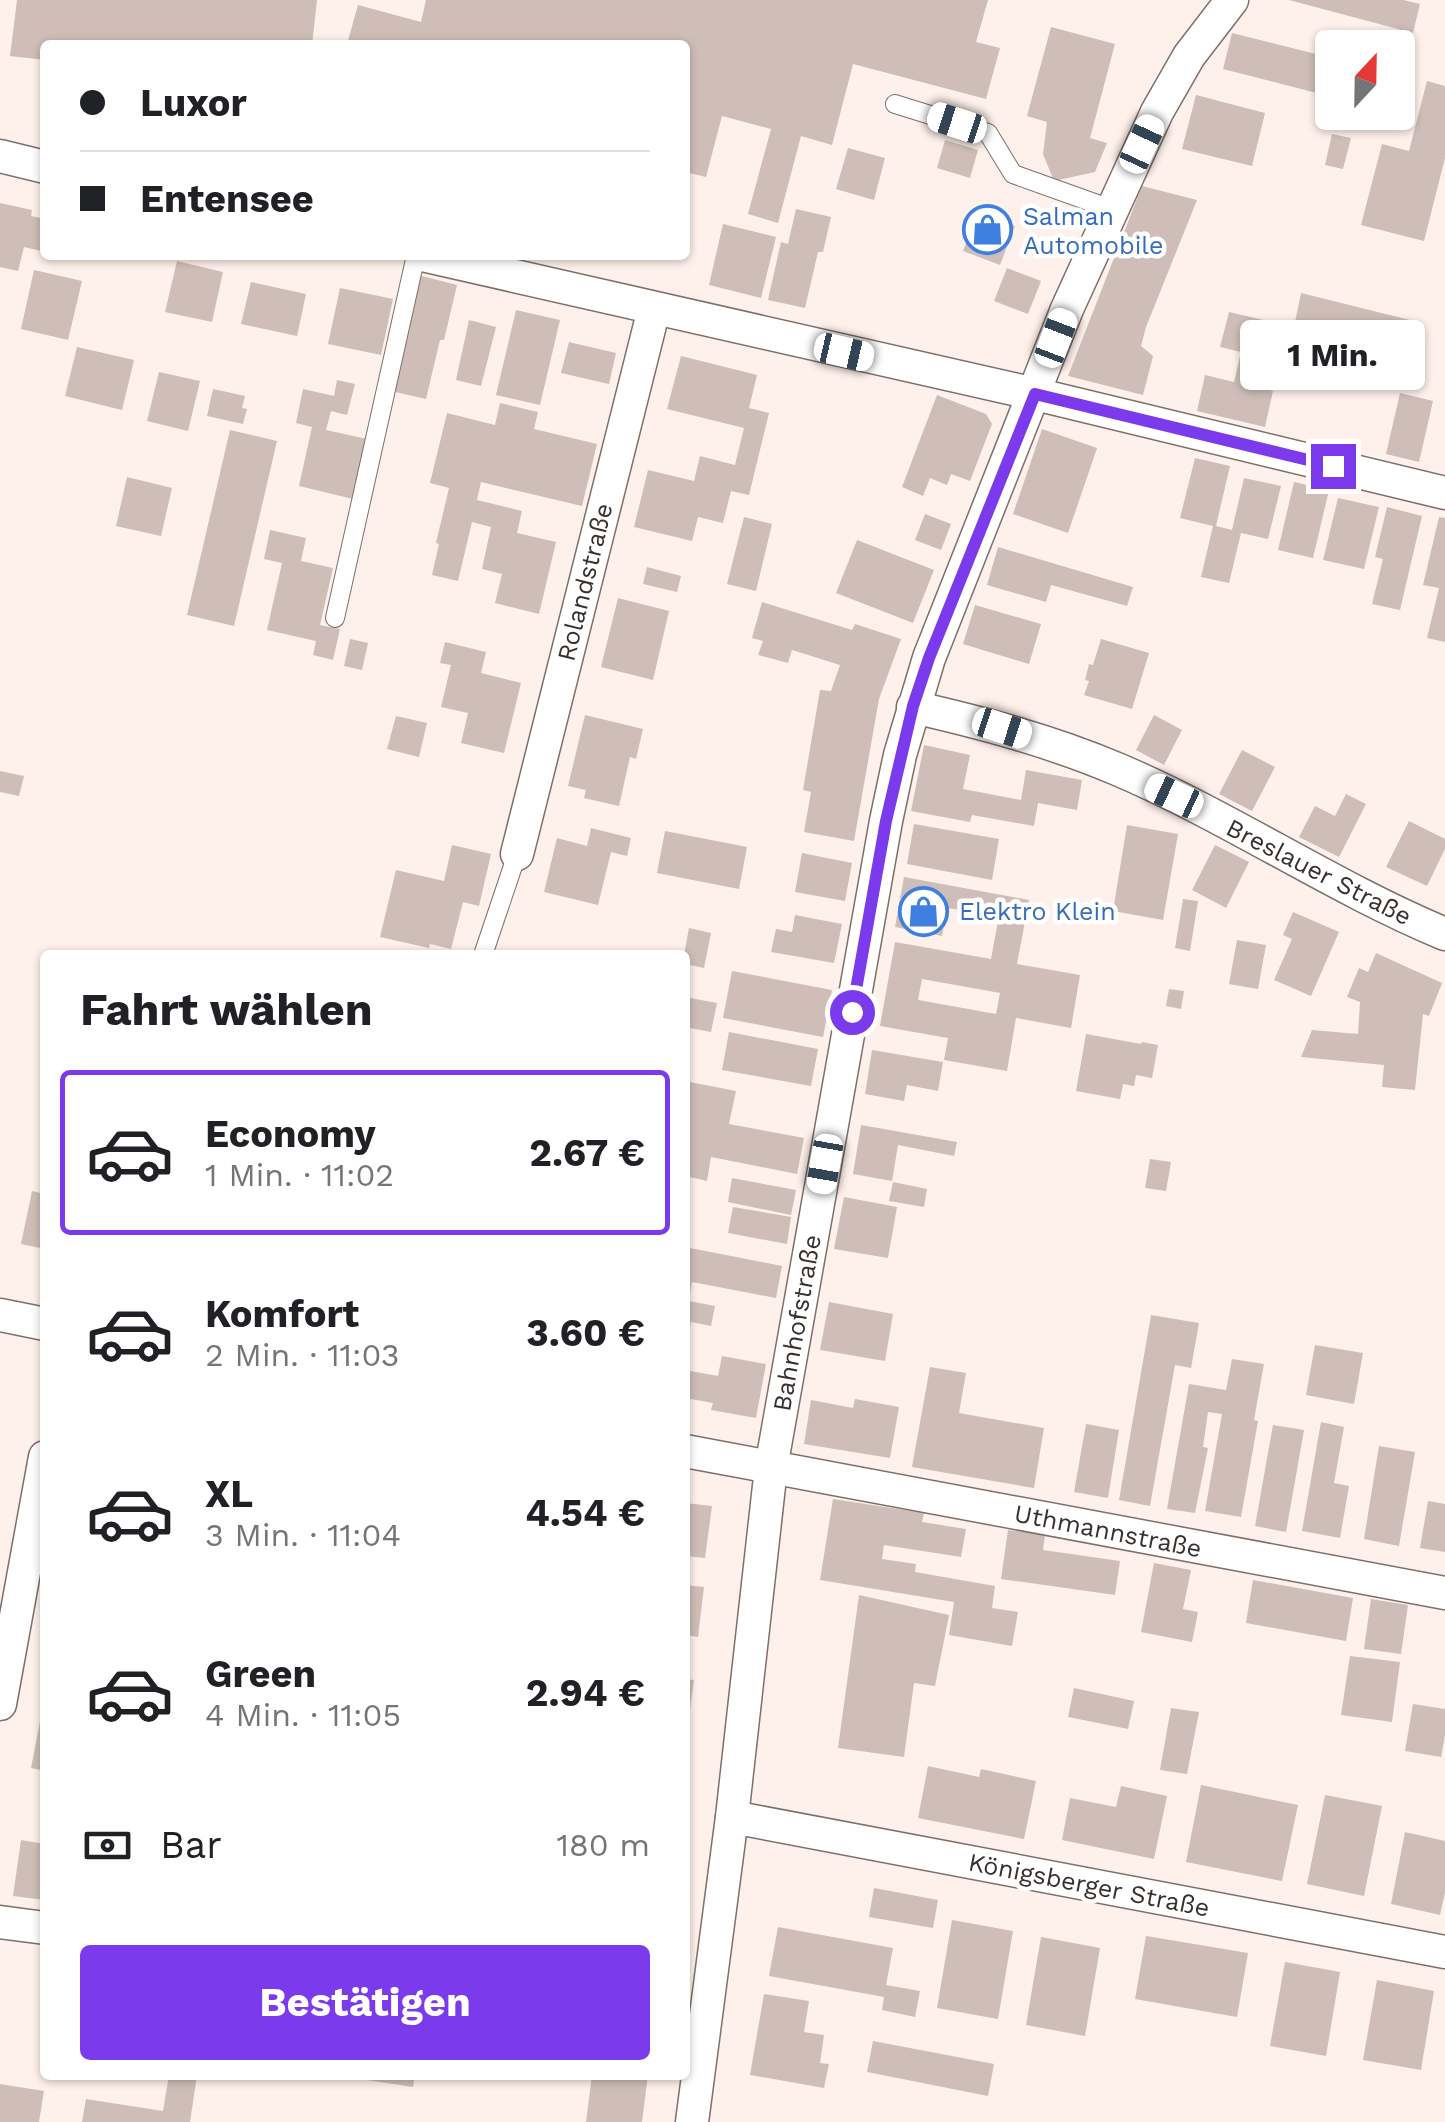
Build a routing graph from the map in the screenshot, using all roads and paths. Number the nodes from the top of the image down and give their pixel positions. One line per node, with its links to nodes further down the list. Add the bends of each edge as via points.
1 (1232, 0): 5 (street, Bahnhofstraße, via 1188,56)
2 (895, 104): 5 (lane, via 988,133 1013,174)
3 (0, 156): 4 (street)
4 (40, 166)
5 (1111, 209): 9 (street, Bahnhofstraße)
6 (418, 260): 11 (lane)
7 (441, 260): 8 (street)
8 (654, 309): 9 (street); 13 (street, Rolandstraße)
9 (1035, 394): 10 (street); 12 (street, Bahnhofstraße)
10 (1445, 493)
11 (335, 618)
12 (913, 706): 14 (street, Breslauer Straße, via 1002,728 1117,769); 19 (street, Bahnhofstraße, via 886,821)
13 (517, 854): 15 (lane)
14 (1445, 934)
15 (485, 950)
16 (0, 1315): 17 (street)
17 (40, 1323)
18 (690, 1452): 19 (street, Uthmannstraße)
19 (771, 1468): 21 (street, Uthmannstraße); 23 (street, Bahnhofstraße)
20 (40, 1484): 22 (street)
21 (1445, 1593)
22 (0, 1704)
23 (732, 1818): 26 (street, Königsberger Straße); 27 (street, Bahnhofstraße)
24 (0, 1922): 25 (street)
25 (40, 1927)
26 (1445, 1952)
27 (695, 2016): 28 (street, Bahnhofstraße)
28 (692, 2122)

